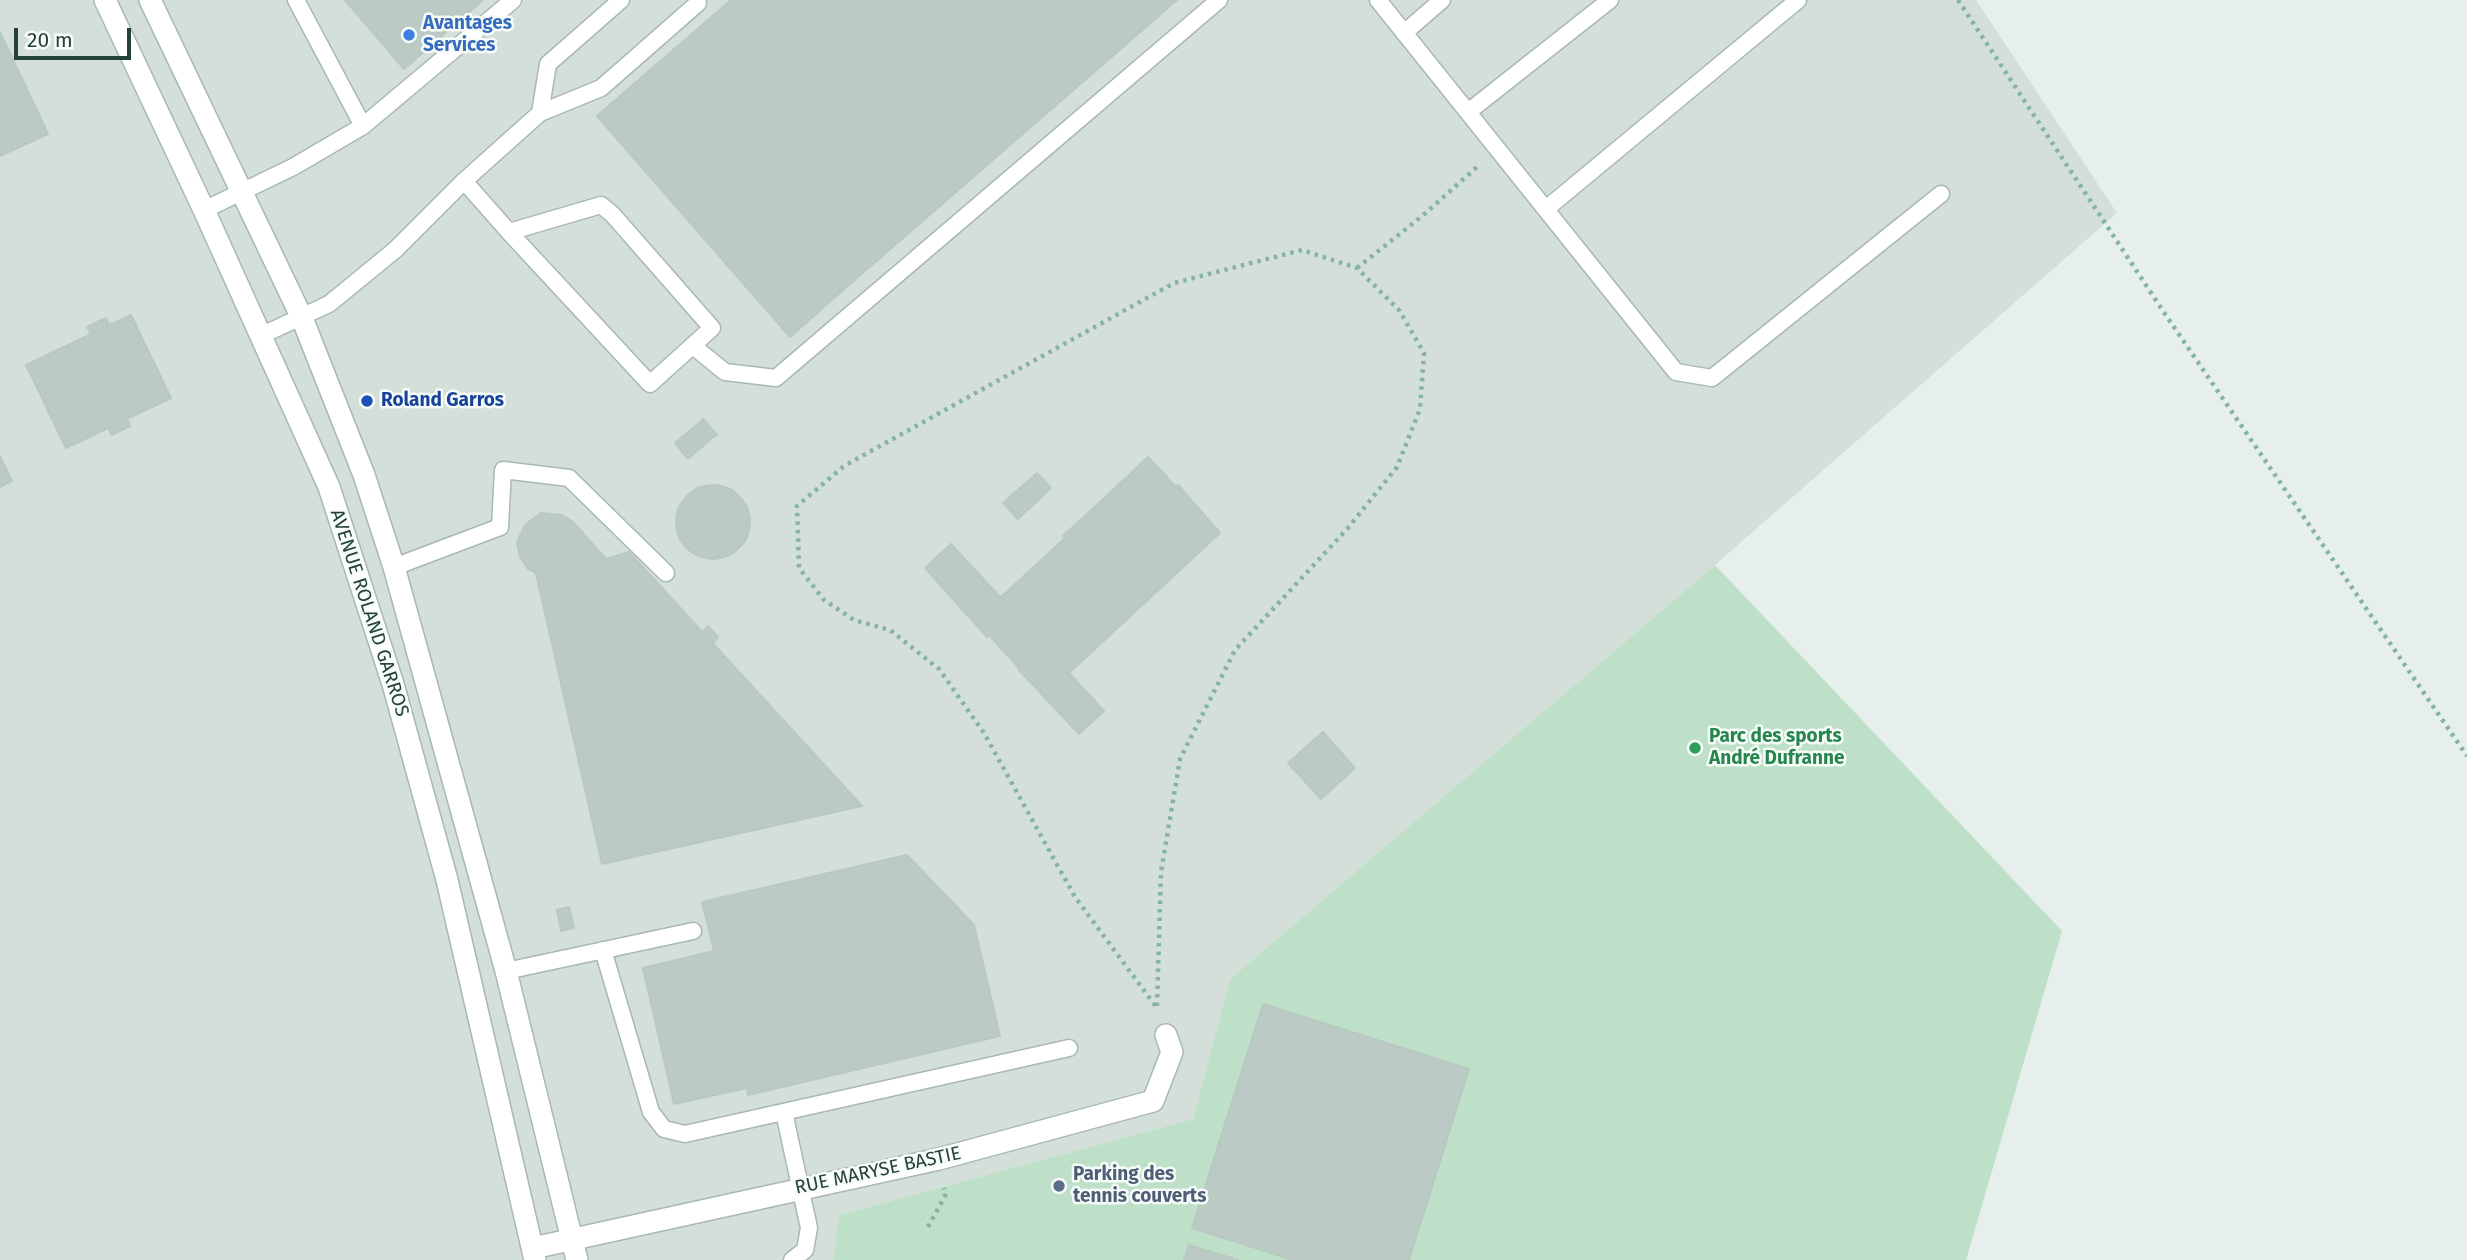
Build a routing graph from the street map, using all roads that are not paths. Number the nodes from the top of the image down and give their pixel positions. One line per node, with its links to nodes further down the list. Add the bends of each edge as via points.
1 (105, 0): 20 (street, AVENUE ROLAND GARROS)
2 (150, 0): 17 (street, AVENUE ROLAND GARROS)
3 (296, 0): 15 (lane)
4 (513, 0): 15 (lane)
5 (621, 0): 14 (lane, via 548,64)
6 (1219, 0): 24 (lane, via 776,378 725,372)
7 (1378, 0): 12 (lane)
8 (1442, 0): 12 (lane)
9 (1610, 0): 13 (lane)
10 (1798, 0): 19 (lane)
11 (698, 3): 14 (lane, via 601,88)
12 (1404, 33): 13 (lane)
13 (1468, 112): 19 (lane)
14 (540, 113): 16 (lane)
15 (363, 126): 17 (lane)
16 (464, 181): 21 (lane); 22 (lane, via 374,269 329,304)
17 (244, 192): 20 (lane); 22 (street, AVENUE ROLAND GARROS)
18 (1941, 194): 19 (lane, via 1712,378 1676,372)
19 (1546, 209)
20 (204, 210): 23 (street, AVENUE ROLAND GARROS)
21 (509, 232): 24 (lane, via 650,384); 24 (lane, via 601,205 712,328)
22 (302, 318): 23 (lane); 25 (street, AVENUE ROLAND GARROS, via 364,475)
23 (260, 336): 35 (street, AVENUE ROLAND GARROS, via 329,487 393,684 447,880)
24 (693, 346)
25 (394, 567): 26 (lane, via 500,527 503,470 569,478); 29 (street, AVENUE ROLAND GARROS)
26 (666, 573)
27 (694, 931): 28 (lane)
28 (603, 950): 29 (lane); 32 (lane, via 651,1112 664,1129 685,1134)
29 (506, 971): 34 (street, AVENUE ROLAND GARROS)
30 (1166, 1035): 33 (street, RUE MARYSE BASTIE, via 1172,1052 1153,1101 939,1159)
31 (1069, 1048): 32 (lane)
32 (784, 1112): 33 (lane)
33 (800, 1188): 34 (street, RUE MARYSE BASTIE); 36 (lane, via 809,1228 805,1250)
34 (574, 1250): 35 (street, RUE MARYSE BASTIE)
35 (534, 1254)
36 (792, 1260)

